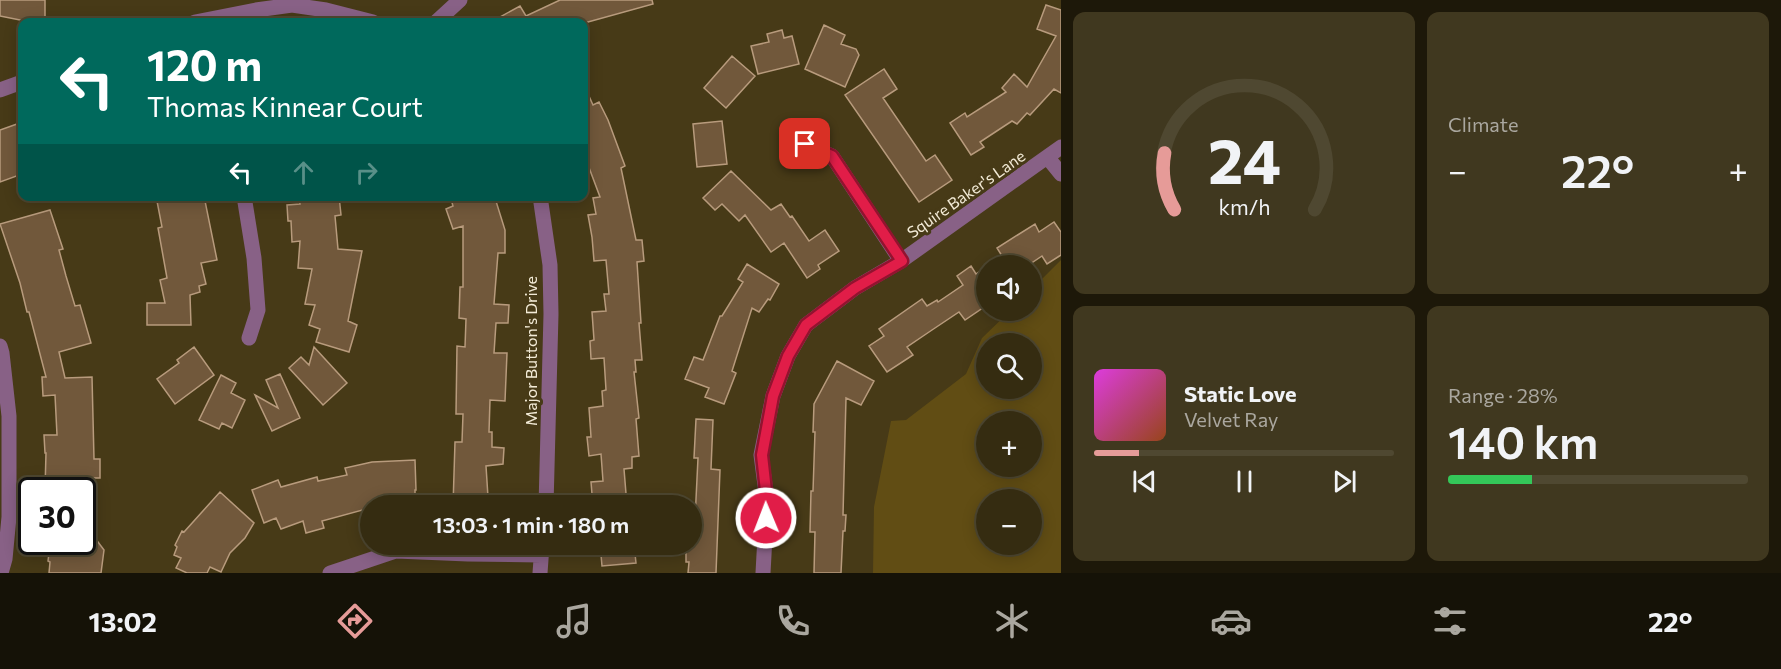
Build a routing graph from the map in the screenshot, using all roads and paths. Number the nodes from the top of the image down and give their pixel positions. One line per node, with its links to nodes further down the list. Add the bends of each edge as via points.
1 (460, 0): 4 (street)
2 (219, 18): 3 (street, via 292,5)
3 (358, 18)
4 (440, 18)
5 (18, 83): 6 (street)
6 (0, 90)
7 (805, 144): 13 (street, via 832,156)
8 (1061, 147): 9 (street, Squire Baker's Lane)
9 (1048, 158): 10 (street); 13 (street, Squire Baker's Lane)
10 (1061, 174)
11 (245, 201): 14 (street, via 258,310)
12 (541, 201): 16 (street, Major Button's Drive, via 550,265 551,314)
13 (902, 261): 22 (street, Squire Baker's Lane, via 855,288 806,325 788,356 773,396 762,455 767,500)
14 (249, 338)
15 (1, 351): 19 (street, via 9,416 9,517)
16 (546, 495)
17 (384, 555): 20 (street)
18 (541, 555): 21 (street)
19 (1, 573)
20 (330, 573)
21 (540, 573)
22 (763, 573)

